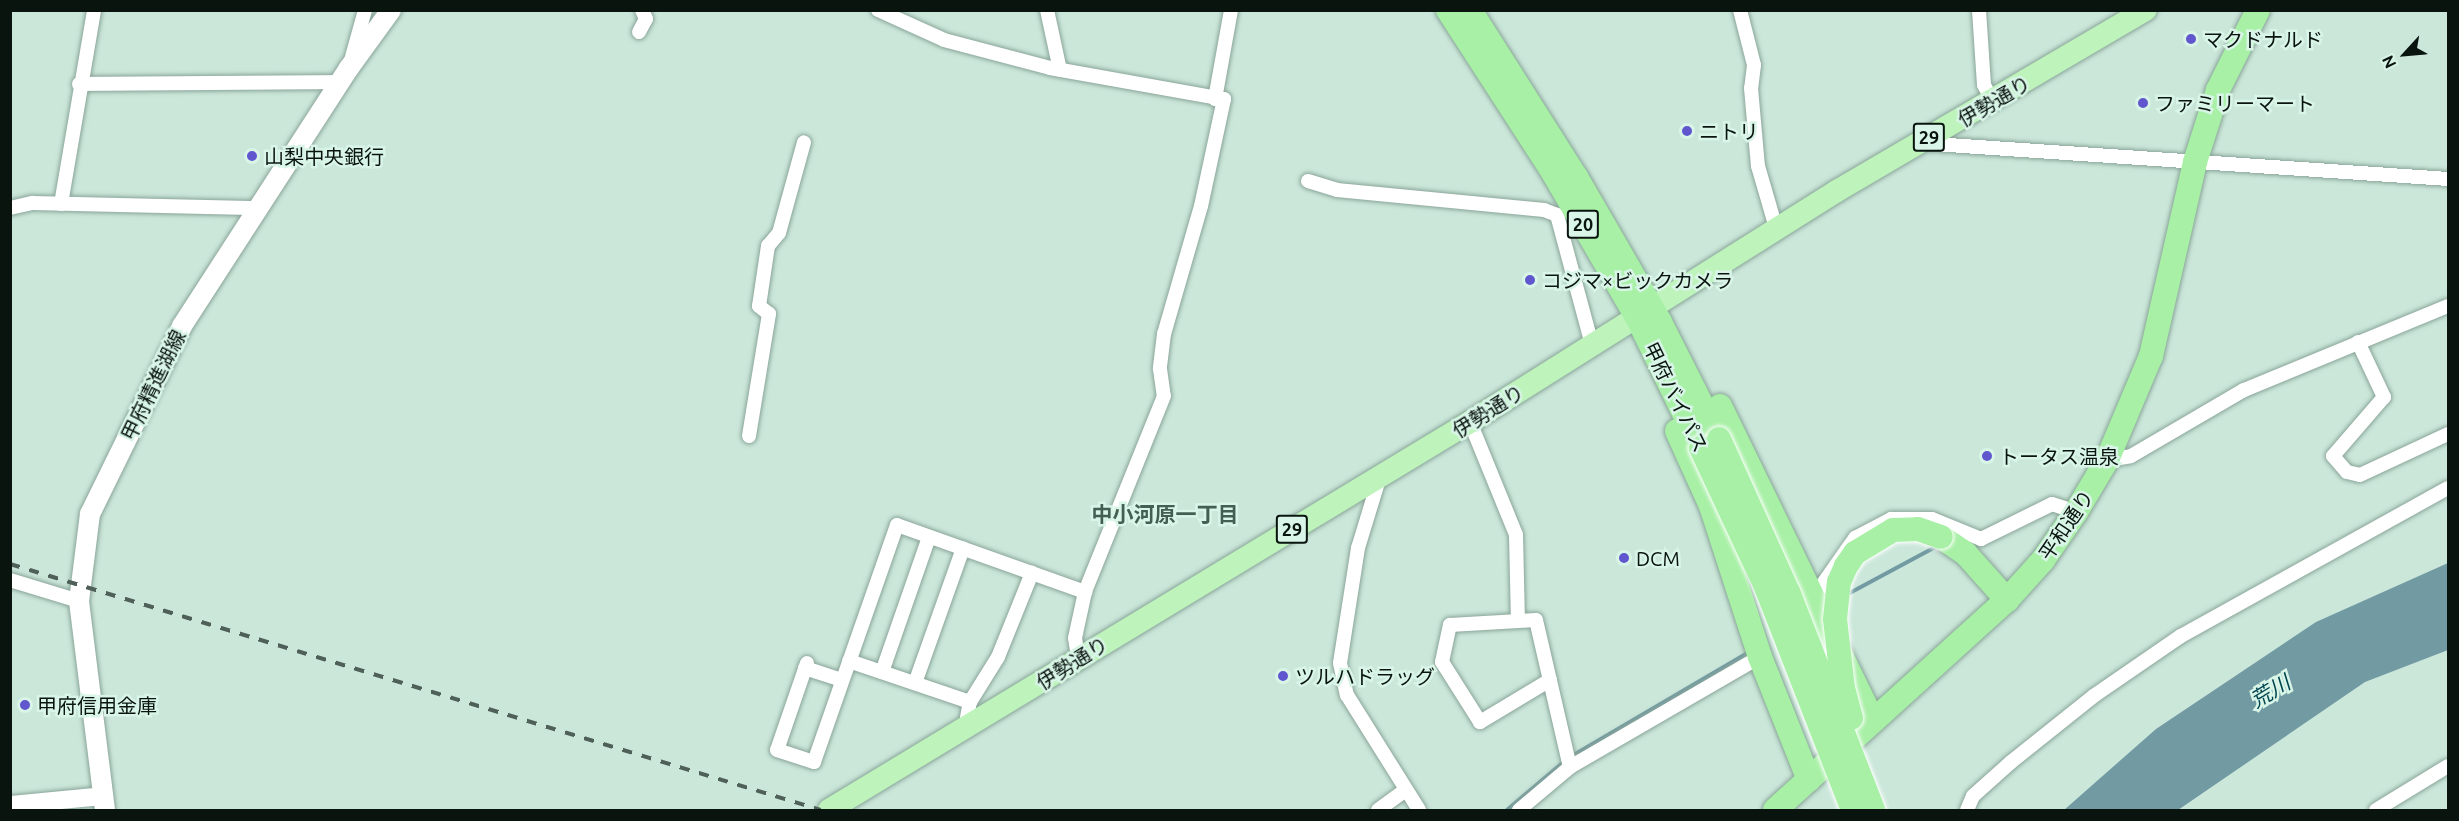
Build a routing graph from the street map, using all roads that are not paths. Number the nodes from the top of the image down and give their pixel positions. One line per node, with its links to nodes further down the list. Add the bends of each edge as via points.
1 (94, 10): 17 (street)
2 (365, 10): 16 (street)
3 (390, 10): 16 (main road, 甲府精進湖線)
4 (642, 10): 14 (street, via 646,19)
5 (878, 10): 15 (street, via 944,40)
6 (1047, 10): 15 (street)
7 (1231, 10): 18 (street)
8 (1448, 10): 30 (highway, 甲府バイパス / 20)
9 (1470, 10): 30 (highway, 甲府バイパス / 20, via 1576,177)
10 (1740, 10): 28 (street, via 1754,65 1751,88 1758,166)
11 (1979, 10): 19 (street, via 1984,85)
12 (2258, 10): 22 (highway, 平和通り, via 2218,90)
13 (2142, 12): 19 (main road, 伊勢通り / 29)
14 (639, 32)
15 (1060, 70): 18 (street)
16 (345, 75): 17 (street); 27 (main road, 甲府精進湖線)
17 (79, 84): 25 (street)
18 (1215, 99): 46 (street, via 1224,99 1201,206 1164,334 1160,369 1164,396)
19 (1994, 102): 21 (main road, 伊勢通り / 29)
20 (804, 142): 36 (street, via 779,233 768,246 759,306 769,314)
21 (1917, 143): 22 (street); 28 (main road, 伊勢通り / 29)
22 (2195, 162): 23 (street); 38 (highway, 平和通り, via 2151,357)
23 (2448, 179)
24 (1308, 181): 32 (street, via 1337,190 1545,210 1557,215)
25 (61, 204): 26 (street, via 32,203); 27 (street)
26 (10, 208)
27 (261, 208): 49 (main road, 甲府精進湖線, via 182,326 139,406 90,514)
28 (1776, 228): 30 (main road, 伊勢通り / 29)
29 (2448, 306): 31 (street)
30 (1650, 316): 32 (main road, 伊勢通り / 29); 33 (highway, 甲府バイパス / 20); 37 (highway, 甲府バイパス / 20); 47 (highway, via 1681,332)
31 (2358, 342): 35 (street, via 2384,398 2333,456 2347,472 2360,475); 38 (street, via 2244,390 2131,456)
32 (1592, 345): 34 (main road, 伊勢通り / 29)
33 (1683, 408): 37 (highway, 甲府バイパス / 20); 51 (highway, via 1676,430 1732,564)
34 (1470, 422): 39 (main road, 伊勢通り / 29); 50 (street, via 1516,535)
35 (2448, 434)
36 (749, 436)
37 (1710, 443): 72 (highway, 甲府バイパス / 20, bridge); 73 (highway, 甲府バイパス / 20, bridge, via 1789,594)
38 (2107, 460): 41 (highway, 平和通り)
39 (1380, 476): 52 (main road, 伊勢通り / 29); 64 (street, via 1358,548 1340,663 1347,695)
40 (2448, 488): 75 (street, via 2181,636 2095,695 2011,762 1973,796)
41 (2076, 512): 47 (street, via 2052,504 1981,539 1932,519 1891,519 1855,538); 48 (highway, 平和通り, via 2043,560)
42 (929, 537): 43 (street); 53 (street, via 897,525); 54 (street)
43 (963, 548): 44 (street); 57 (street)
44 (1032, 573): 46 (street); 58 (street, via 998,657)
45 (10, 580): 49 (street)
46 (1085, 592): 52 (street, via 1075,638)
47 (1815, 595): 59 (highway)
48 (2007, 600): 59 (highway, 平和通り); 74 (highway, bridge, via 1966,554 1941,537 1917,529 1893,530 1855,553 1839,582 1835,619 1844,689)
49 (79, 601): 65 (main road, 甲府精進湖線)
50 (1518, 621): 56 (street, via 1536,620); 56 (street, via 1450,625 1442,662 1480,722)
51 (1760, 657): 62 (street); 63 (highway)
52 (1078, 658): 60 (main road, 伊勢通り / 29)
53 (849, 661): 54 (street); 55 (street)
54 (882, 672): 57 (street)
55 (842, 680): 55 (street, via 814,762 777,750 806,665)
56 (1550, 680): 62 (street)
57 (915, 683): 58 (street)
58 (970, 702): 60 (street)
59 (1873, 721): 63 (highway, 平和通り)
60 (965, 729): 67 (main road, 伊勢通り / 29)
61 (2448, 766): 76 (street)
62 (1570, 767): 70 (street)
63 (1809, 780): 71 (highway, 平和通り)
64 (1406, 790): 68 (street); 69 (street)
65 (104, 803): 66 (street)
66 (10, 805)
67 (829, 810)
68 (1378, 810)
69 (1419, 810)
70 (1519, 810)
71 (1775, 810)
72 (1853, 810)
73 (1874, 810)
74 (1884, 810)
75 (1967, 810)
76 (2376, 810)

